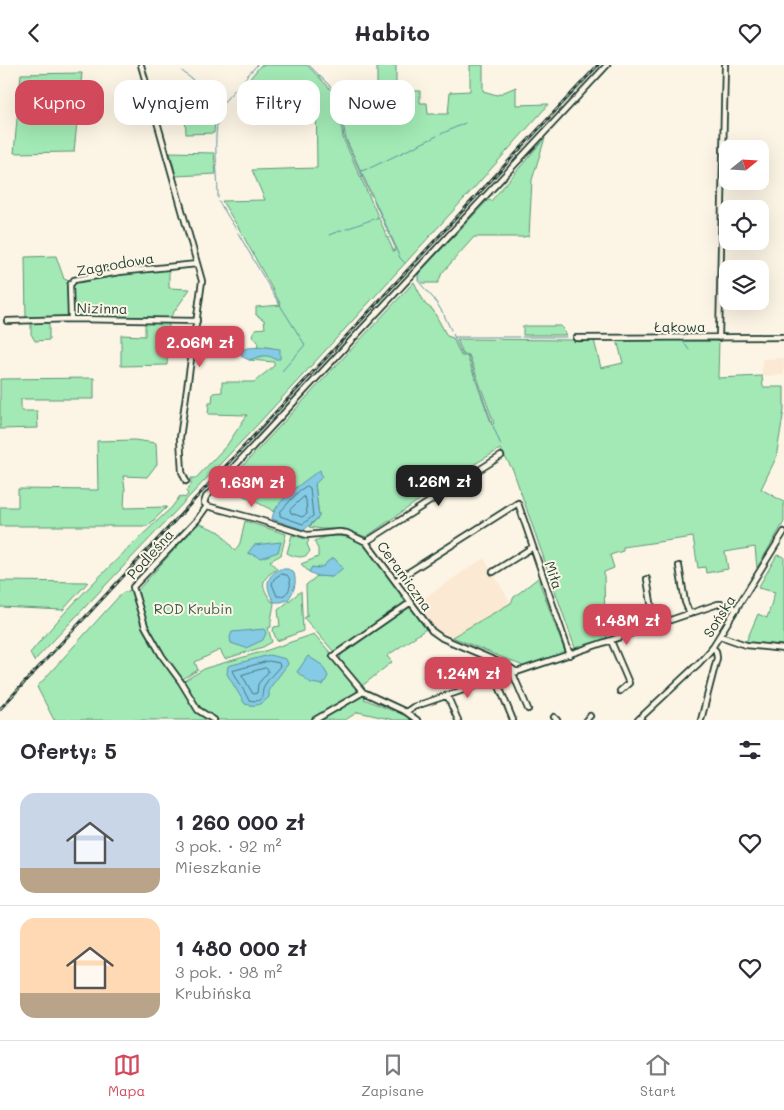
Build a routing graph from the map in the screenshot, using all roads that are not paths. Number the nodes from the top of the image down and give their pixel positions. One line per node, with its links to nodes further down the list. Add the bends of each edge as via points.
1 (141, 65): 4 (street)
2 (607, 65): 13 (street, via 206,497 204,503)
3 (725, 65): 10 (street)
4 (197, 264): 5 (street, Zagrodowa, via 74,280 70,285); 7 (street, via 202,285)
5 (71, 319): 6 (street, Nizinna); 7 (street, Nizinna)
6 (7, 321)
7 (197, 321): 12 (street, via 180,439 182,472)
8 (784, 337): 10 (street, Łąkowa)
9 (576, 338): 10 (street, Łąkowa)
10 (719, 338)
11 (501, 456): 15 (street)
12 (186, 481)
13 (207, 506): 15 (street, Ceramiczna, via 307,535 347,533); 38 (street, Podleśna, via 134,587 145,625 162,656 198,710)
14 (784, 532): 22 (street, Sońska)
15 (366, 542): 20 (street, Ceramiczna)
16 (533, 547): 18 (street); 20 (street, Miła, via 518,503); 29 (street, Miła)
17 (679, 566): 23 (street)
18 (493, 572)
19 (647, 579): 24 (street)
20 (395, 581): 21 (street, Ceramiczna)
21 (411, 603): 30 (street, Ceramiczna, via 432,631 442,638); 33 (street, via 333,656)
22 (737, 609): 23 (street, via 722,604); 25 (street, Sońska)
23 (690, 614): 24 (street)
24 (655, 626): 26 (street)
25 (720, 636): 27 (street, Sońska); 28 (street, via 746,645)
26 (612, 641): 29 (street); 32 (street, via 629,683)
27 (712, 647): 44 (street, Sońska, via 700,663); 45 (street, via 717,658)
28 (784, 649)
29 (570, 655): 30 (street)
30 (515, 673): 31 (street); 35 (street)
31 (496, 679): 34 (street); 42 (street)
32 (620, 691)
33 (363, 692): 36 (street); 39 (street)
34 (447, 695): 36 (street); 41 (street)
35 (528, 709)
36 (406, 712): 40 (street)
37 (590, 716): 43 (street)
38 (214, 720)
39 (315, 720)
40 (417, 720)
41 (458, 720)
42 (513, 720)
43 (586, 720)
44 (638, 720)
45 (701, 720)

